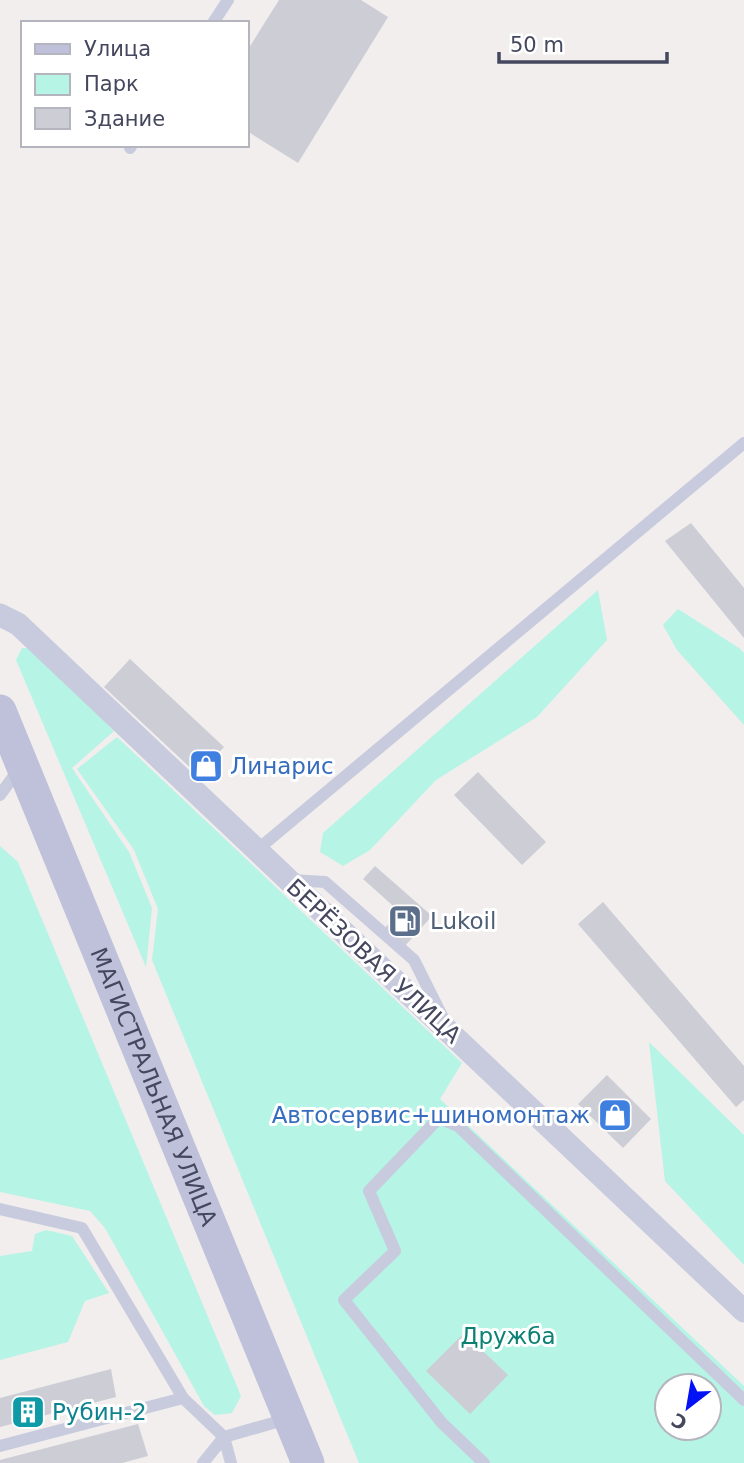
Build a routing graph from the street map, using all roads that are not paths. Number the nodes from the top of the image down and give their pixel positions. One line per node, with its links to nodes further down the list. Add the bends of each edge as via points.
1 (228, 0): 2 (lane)
2 (214, 21)
3 (744, 443): 8 (lane)
4 (0, 615): 8 (street, БЕРЁЗОВАЯ УЛИЦА, via 18,625)
5 (0, 711): 6 (main road, МАГИСТРАЛЬНАЯ УЛИЦА)
6 (23, 762): 7 (lane); 13 (main road, МАГИСТРАЛЬНАЯ УЛИЦА)
7 (0, 795)
8 (257, 850): 10 (street, БЕРЁЗОВАЯ УЛИЦА)
9 (0, 1209): 11 (lane, via 82,1228)
10 (744, 1311)
11 (183, 1398): 14 (lane); 15 (lane)
12 (744, 1400): 19 (lane, via 457,1126 439,1118 369,1191 395,1251 344,1300 442,1423)
13 (290, 1418): 14 (lane); 18 (main road, МАГИСТРАЛЬНАЯ УЛИЦА)
14 (224, 1437): 16 (lane); 17 (lane)
15 (0, 1446)
16 (203, 1463)
17 (231, 1463)
18 (308, 1463)
19 (484, 1463)

